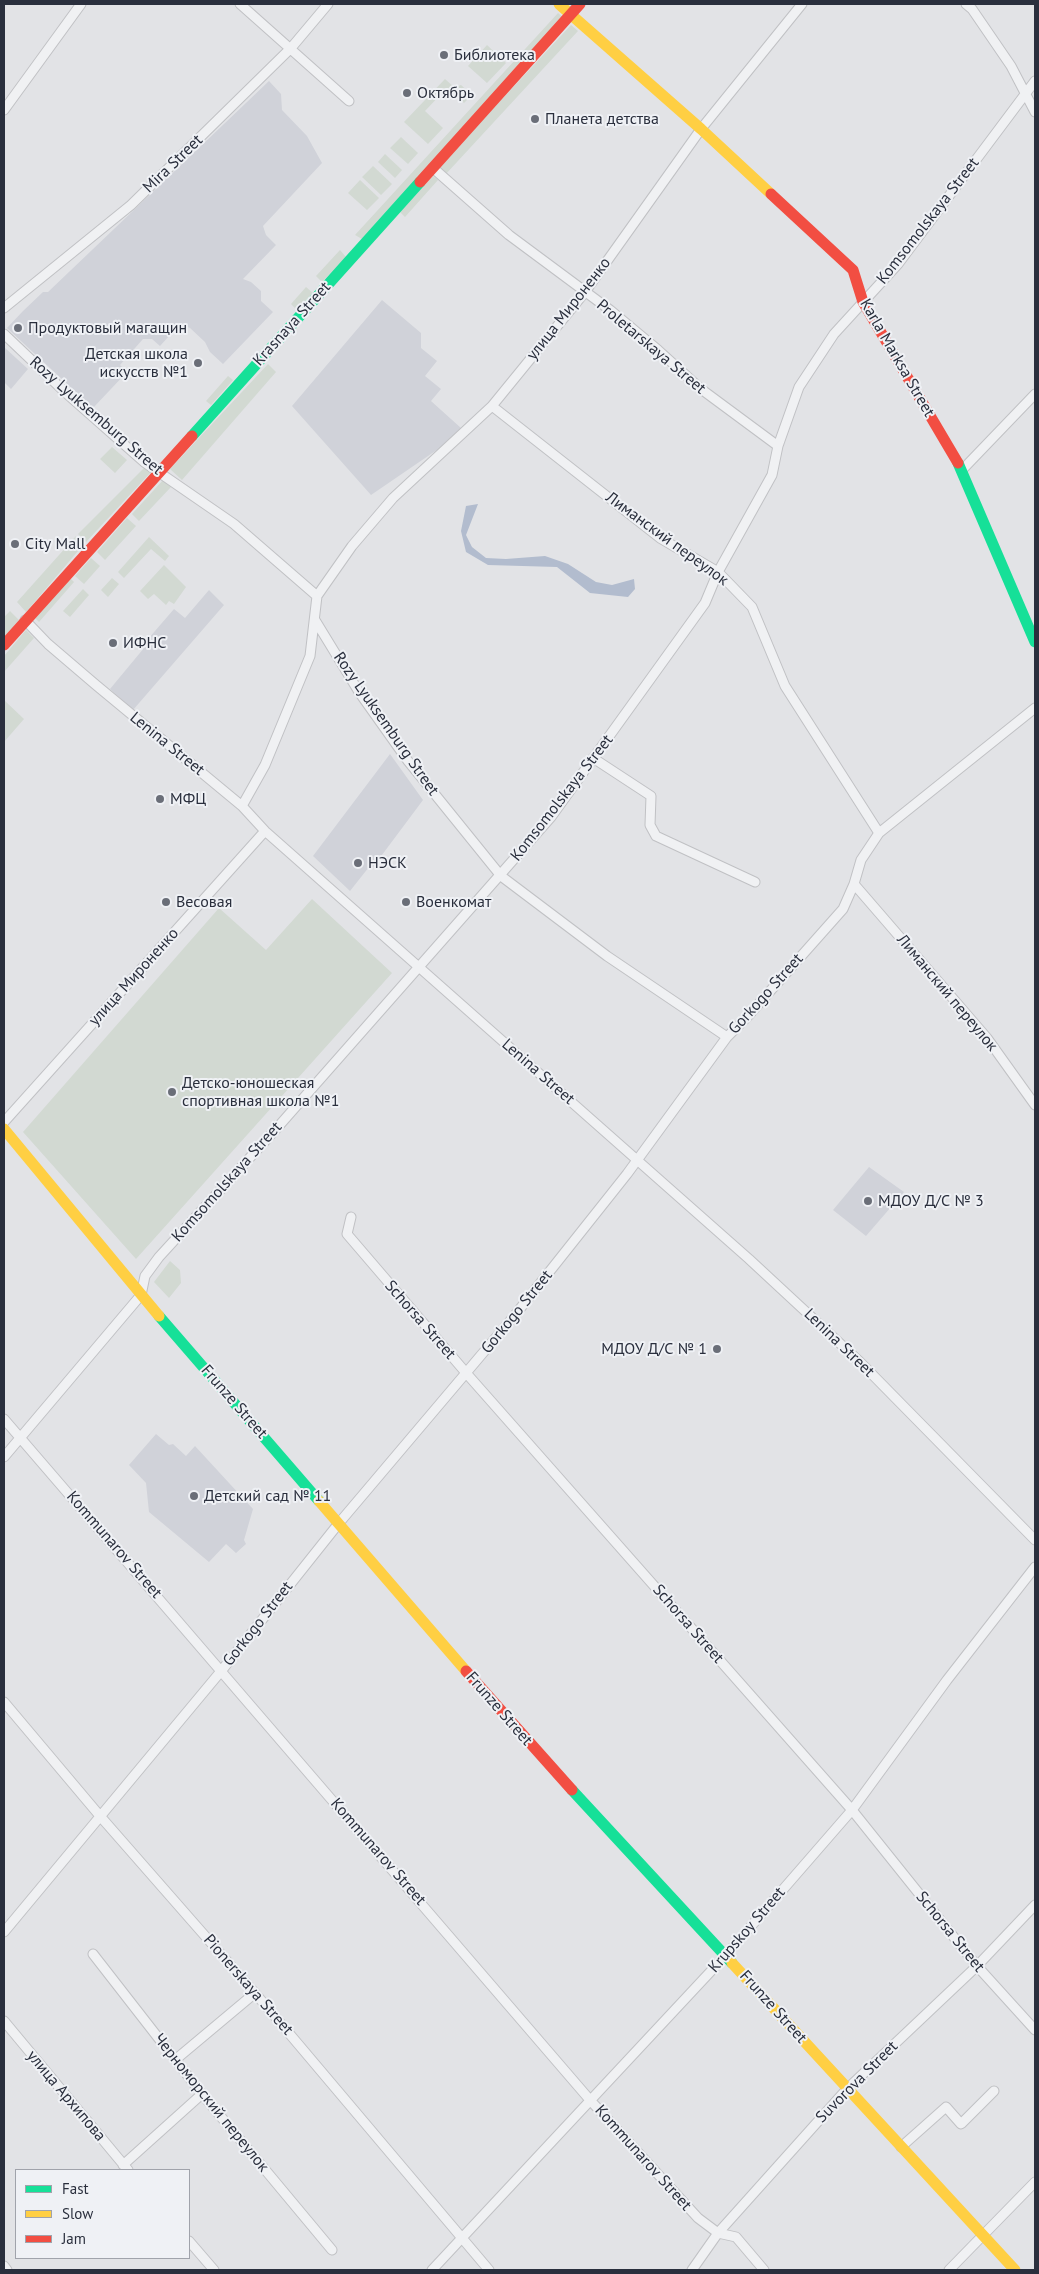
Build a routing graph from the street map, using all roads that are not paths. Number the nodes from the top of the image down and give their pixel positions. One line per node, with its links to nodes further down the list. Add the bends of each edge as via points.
1 (81, 4): 13 (street)
2 (240, 4): 9 (street)
3 (328, 4): 9 (street, Mira Street)
4 (559, 4): 8 (main road, Karla Marksa Street)
5 (580, 4): 8 (main road, Krasnaya Street)
6 (802, 4): 15 (street, улица Мироненко)
7 (966, 4): 11 (street, via 1011,66)
8 (571, 14): 15 (main road, Karla Marksa Street); 16 (main road, Krasnaya Street)
9 (291, 48): 12 (street); 19 (street, Mira Street, via 131,205)
10 (1035, 80): 11 (street, Komsomolskaya Street)
11 (1025, 95): 14 (street); 18 (street, Komsomolskaya Street, via 898,264)
12 (349, 102)
13 (4, 110)
14 (1035, 112)
15 (701, 129): 17 (street, улица Мироненко); 18 (main road, Karla Marksa Street, via 854,270)
16 (433, 168): 17 (street, Proletarskaya Street, via 509,235); 25 (main road, Krasnaya Street)
17 (585, 292): 22 (street, улица Мироненко); 23 (street, Proletarskaya Street, via 634,329 701,389)
18 (863, 302): 23 (street, Komsomolskaya Street, via 834,334 799,387); 24 (main road, Karla Marksa Street)
19 (4, 308)
20 (4, 334): 25 (street, Rozy Lyuksemburg Street)
21 (1035, 394): 24 (street)
22 (492, 406): 26 (street, Лиманский переулок, via 660,538); 27 (street, улица Мироненко, via 392,498 352,546)
23 (778, 446): 26 (street, Komsomolskaya Street, via 772,475)
24 (962, 470): 30 (main road, Karla Marksa Street)
25 (157, 472): 27 (street, Rozy Lyuksemburg Street, via 185,495 234,524); 28 (main road, Krasnaya Street)
26 (718, 572): 33 (street, Komsomolskaya Street, via 705,603); 36 (street, Лиманский переулок, via 752,607 785,686)
27 (317, 596): 29 (street)
28 (25, 620): 31 (main road, Krasnaya Street); 34 (street, Lenina Street, via 89,680)
29 (315, 620): 34 (street, via 310,656 265,765); 37 (street, Rozy Lyuksemburg Street, via 359,692 408,761)
30 (1035, 642)
31 (4, 645)
32 (1035, 708): 36 (street, Gorkogo Street)
33 (593, 758): 37 (street, Komsomolskaya Street, via 551,817); 38 (street, via 651,796 650,825 656,836)
34 (242, 806): 35 (street, Lenina Street)
35 (265, 831): 40 (street, Lenina Street); 43 (street, улица Мироненко)
36 (879, 833): 39 (street, Gorkogo Street, via 861,860)
37 (501, 876): 40 (street, Komsomolskaya Street); 41 (street, Rozy Lyuksemburg Street, via 607,956)
38 (755, 882)
39 (854, 884): 41 (street, Gorkogo Street, via 842,909); 42 (street, Лиманский переулок, via 987,1038)
40 (418, 967): 45 (street, Lenina Street); 47 (street, Komsomolskaya Street, via 159,1257 145,1276)
41 (727, 1037): 45 (street, Gorkogo Street)
42 (1035, 1105)
43 (4, 1122)
44 (4, 1129): 47 (main road, Frunze Street)
45 (637, 1160): 48 (street, Gorkogo Street); 53 (street, Lenina Street, via 860,1362)
46 (351, 1217): 48 (street, Schorsa Street, via 347,1234)
47 (141, 1295): 50 (street, Komsomolskaya Street); 52 (main road, Frunze Street)
48 (467, 1374): 52 (street, Gorkogo Street); 57 (street, Schorsa Street)
49 (4, 1418): 50 (street, Kommunarov Street)
50 (21, 1438): 51 (street, Komsomolskaya Street); 55 (street, Kommunarov Street)
51 (4, 1457)
52 (339, 1523): 55 (street, Gorkogo Street); 62 (main road, Frunze Street, via 519,1733)
53 (1035, 1540)
54 (1035, 1567): 57 (street, Krupskoy Street)
55 (222, 1670): 58 (street, Gorkogo Street); 71 (street, Kommunarov Street)
56 (4, 1702): 58 (street, Pionerskaya Street)
57 (852, 1810): 62 (street, Krupskoy Street); 63 (street, Schorsa Street)
58 (100, 1816): 60 (street, Gorkogo Street); 64 (street, Pionerskaya Street)
59 (1035, 1905): 63 (street, Suvorova Street)
60 (4, 1932)
61 (93, 1954): 67 (street, Черноморский переулок)
62 (726, 1955): 68 (main road, Frunze Street); 71 (street, Krupskoy Street)
63 (976, 1966): 66 (street, Schorsa Street); 68 (street, Suvorova Street)
64 (255, 1993): 67 (street); 77 (street, Pionerskaya Street)
65 (4, 2022): 73 (street, улица Архипова)
66 (1035, 2030)
67 (175, 2060): 70 (street, Черноморский переулок)
68 (847, 2089): 72 (main road, Frunze Street); 75 (street, Suvorova Street)
69 (994, 2091): 72 (street, via 961,2124 946,2106)
70 (202, 2094): 73 (street); 79 (street, Черноморский переулок)
71 (590, 2100): 75 (street, Kommunarov Street, via 698,2218); 77 (street, Krupskoy Street)
72 (901, 2147): 76 (main road, Frunze Street)
73 (125, 2168)
74 (1035, 2182): 76 (street)
75 (718, 2233): 85 (street, Suvorova Street); 86 (street, Kommunarov Street, via 736,2238)
76 (983, 2237): 87 (street); 88 (main road, Frunze Street)
77 (463, 2239): 83 (street, Krupskoy Street); 84 (street, Pionerskaya Street)
78 (190, 2242): 82 (street)
79 (332, 2250)
80 (4, 2266): 81 (street)
81 (7, 2270)
82 (214, 2270)
83 (432, 2270)
84 (489, 2270)
85 (692, 2270)
86 (764, 2270)
87 (949, 2270)
88 (1015, 2270)

